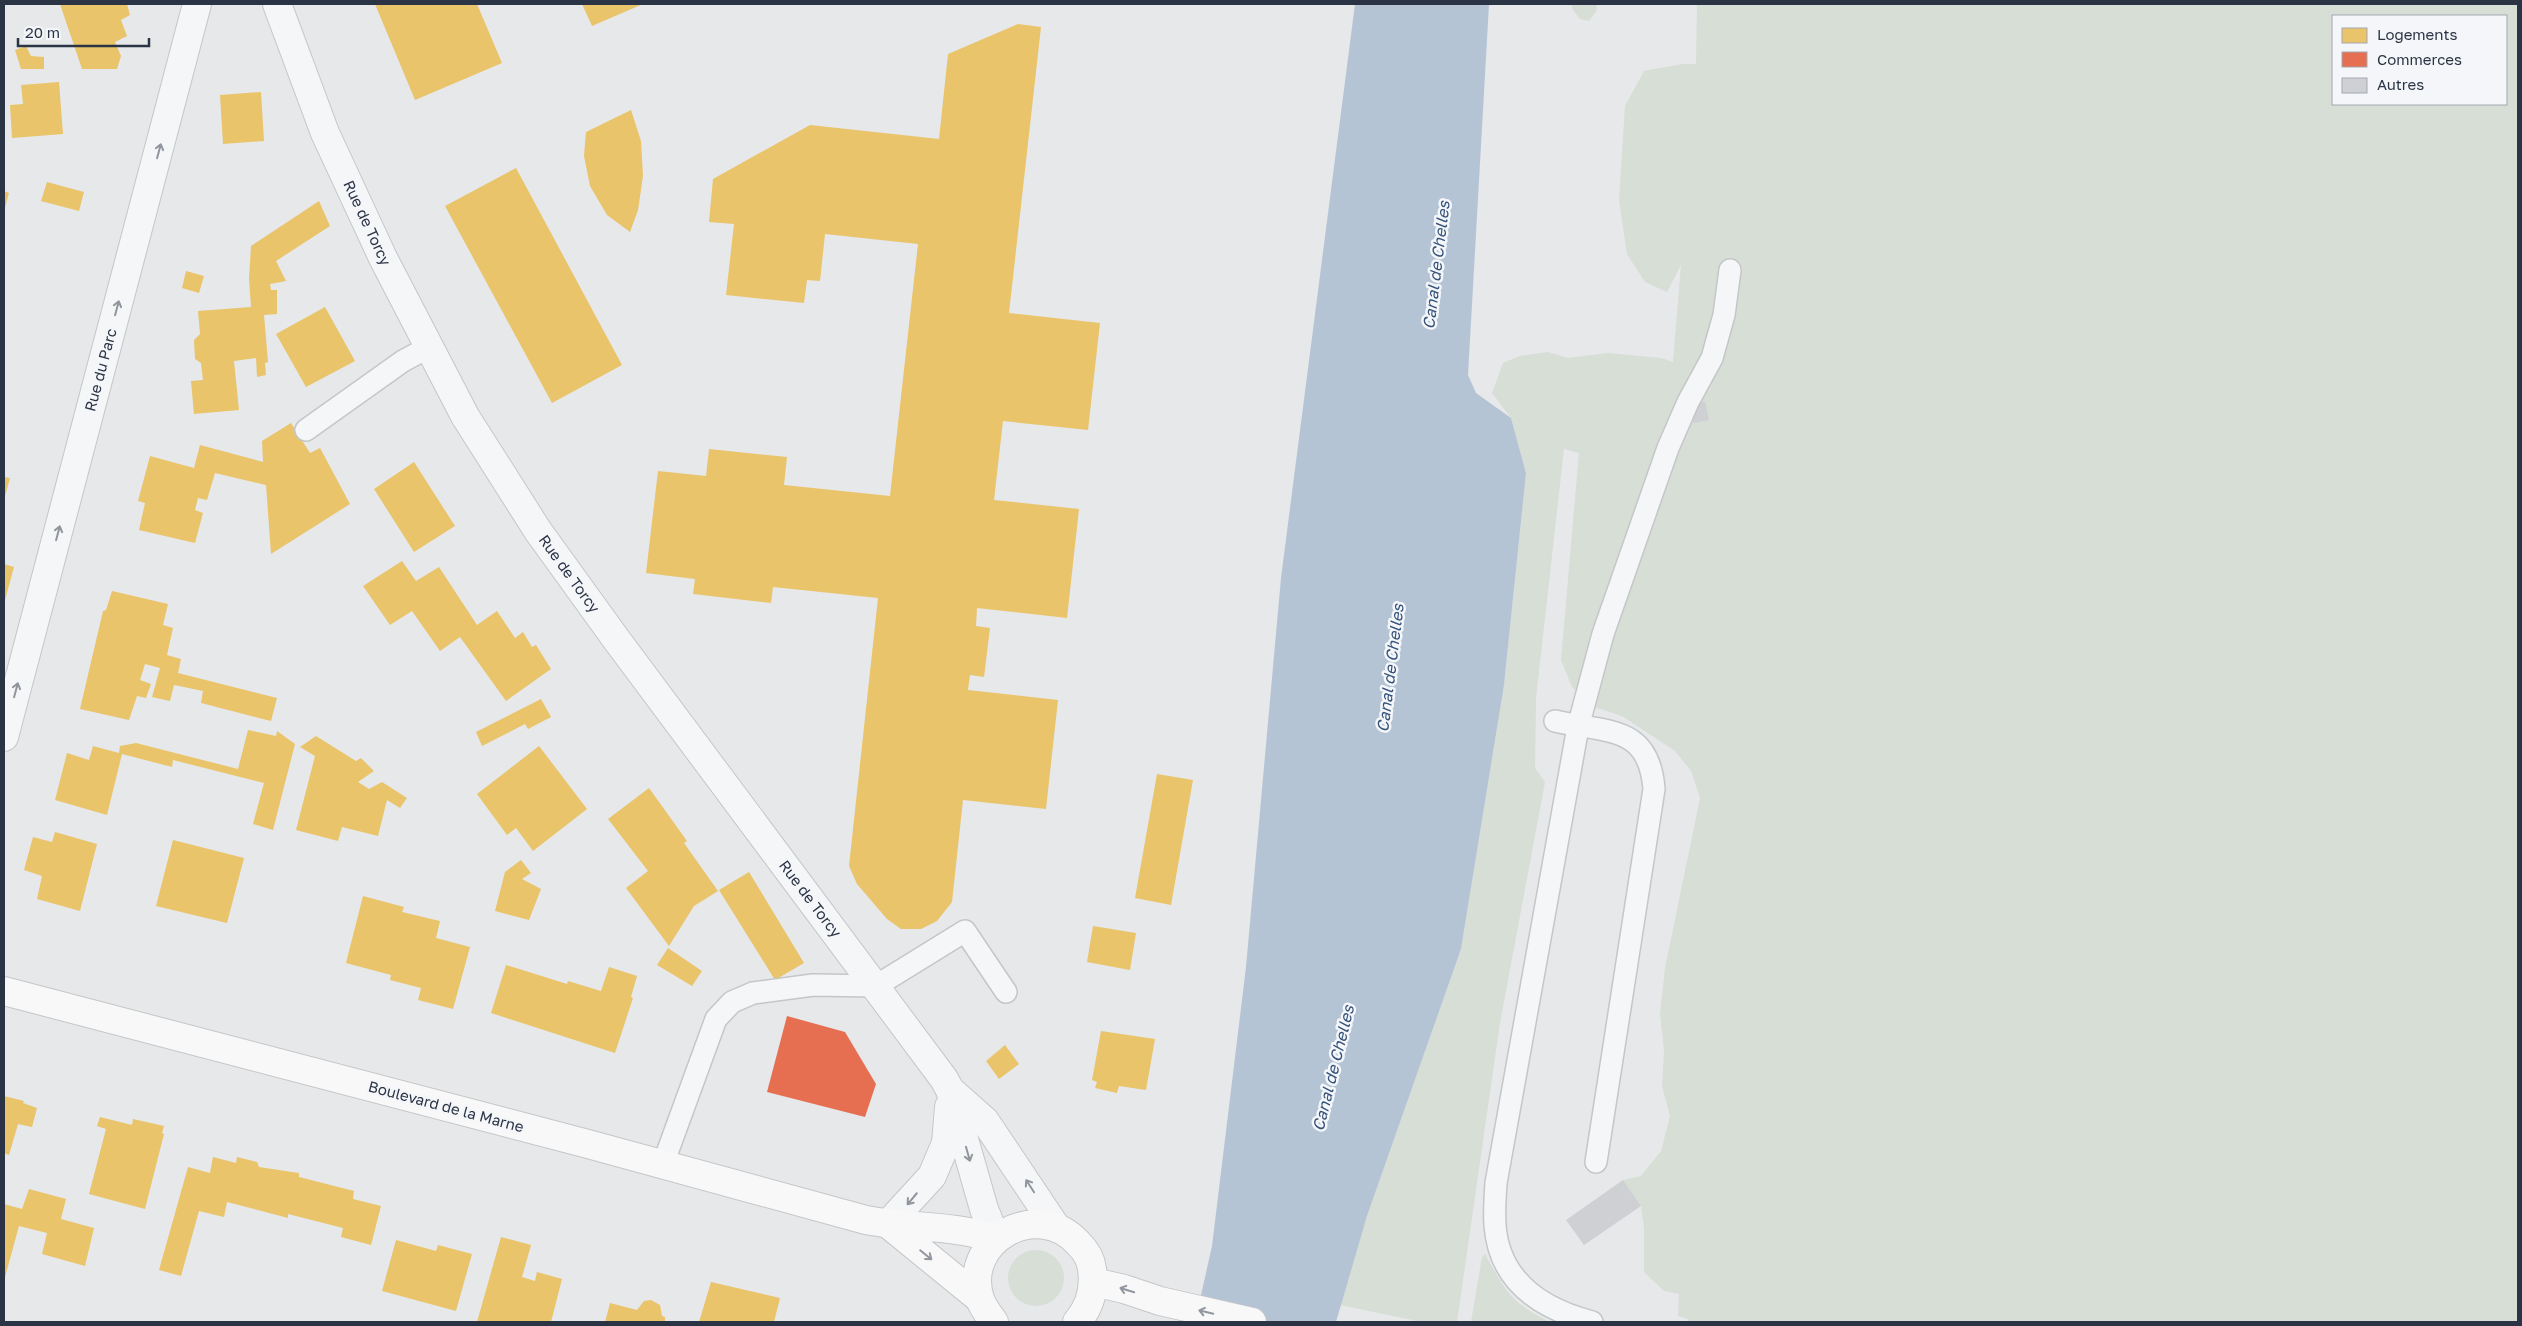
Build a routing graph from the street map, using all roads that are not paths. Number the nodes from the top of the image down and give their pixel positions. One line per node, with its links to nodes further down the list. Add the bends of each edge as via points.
1 (197, 4): 8 (street, Rue du Parc, one-way to 1)
2 (277, 4): 4 (street, Rue de Torcy, via 326,133 383,258)
3 (1730, 270): 7 (lane, via 1724,315 1712,358 1668,448 1602,634)
4 (429, 347): 5 (lane, via 403,361); 9 (street, Rue de Torcy, via 465,416 538,531)
5 (306, 430)
6 (1555, 721): 7 (lane)
7 (1578, 727): 13 (lane, via 1621,735 1640,744 1652,768 1654,789); 23 (lane, via 1496,1183 1495,1226 1502,1256 1516,1281 1538,1301 1572,1317)
8 (4, 737)
9 (876, 986): 11 (lane, via 965,931); 12 (street, Rue de Torcy); 14 (lane, via 813,986 753,993 732,1002 716,1019)
10 (4, 991): 14 (main road, Boulevard de la Marne)
11 (1006, 992)
12 (950, 1090): 15 (street, one-way to 15, via 946,1143 932,1176); 16 (street, Rue de Torcy, one-way to 12, via 986,1121); 17 (street, Rue de Torcy, one-way to 17, via 984,1209)
13 (1596, 1162)
14 (663, 1164): 15 (main road, Boulevard de la Marne)
15 (888, 1224): 17 (main road, Boulevard de la Marne, via 970,1230); 19 (main road, Boulevard de la Marne, one-way to 19)
16 (1056, 1227): 17 (main road, via 1025,1225); 18 (main road, via 1072,1236 1084,1249 1092,1264)
17 (996, 1239): 19 (main road, via 980,1266)
18 (1094, 1282): 21 (main road, via 1091,1298); 22 (main road, one-way to 18)
19 (980, 1299): 20 (main road)
20 (994, 1322)
21 (1077, 1322)
22 (1252, 1322)
23 (1592, 1322)

